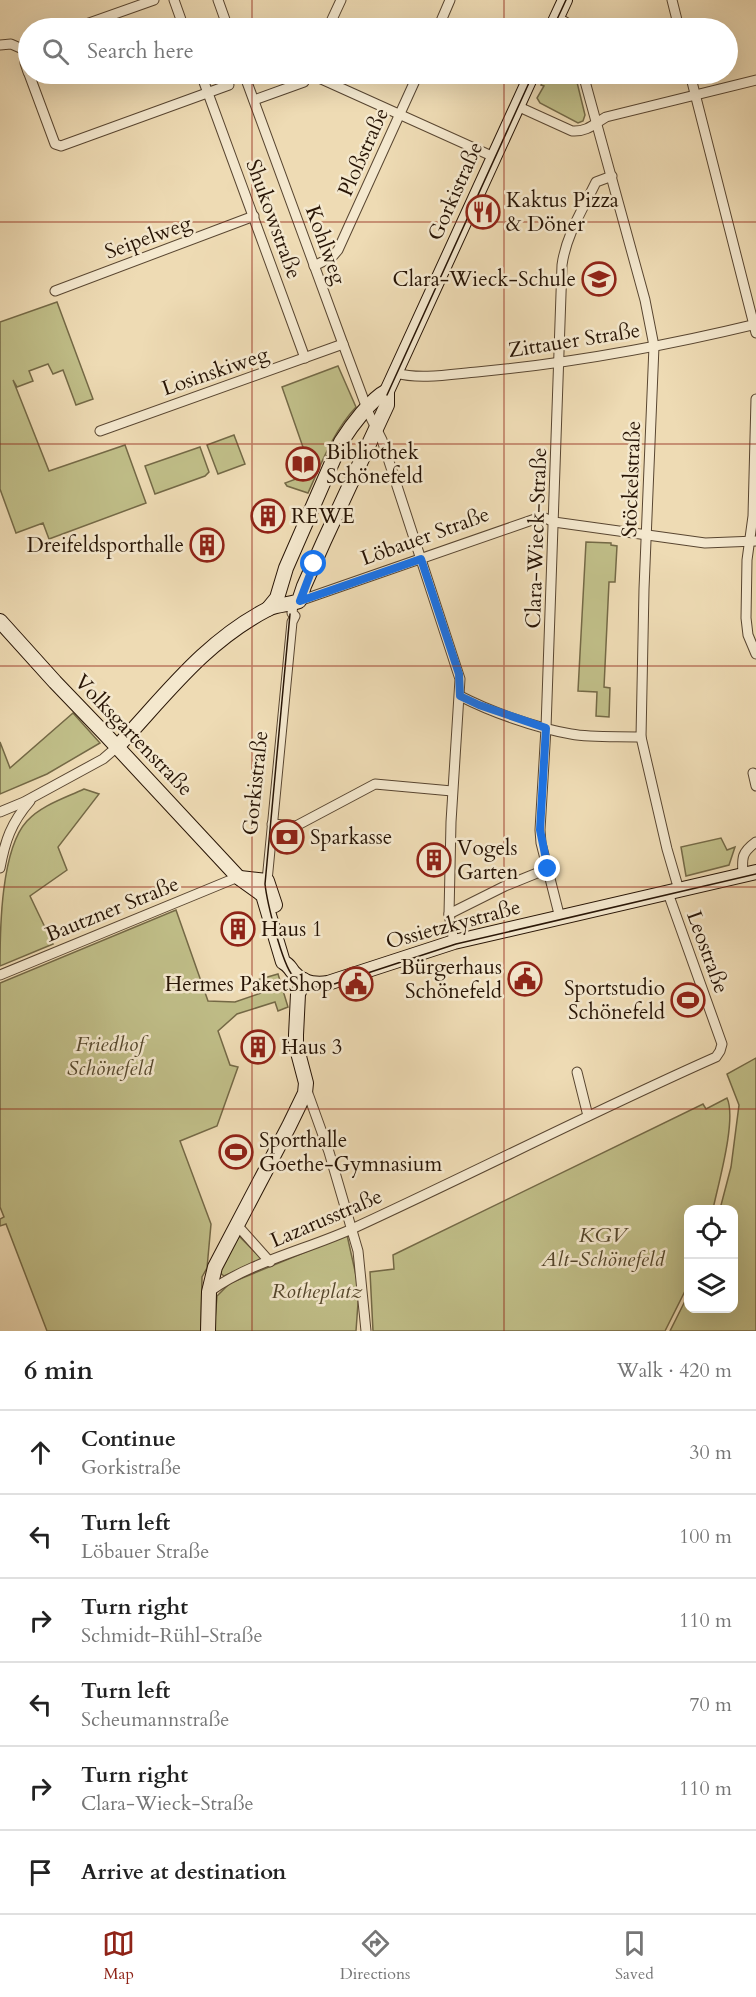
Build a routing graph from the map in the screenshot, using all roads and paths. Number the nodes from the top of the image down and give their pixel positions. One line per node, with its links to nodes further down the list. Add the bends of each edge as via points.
1 (154, 0): 8 (street)
2 (174, 0): 9 (street)
3 (218, 0): 10 (street)
4 (341, 0): 11 (street)
5 (450, 0): 12 (street)
6 (565, 0): 13 (main road)
7 (672, 0): 14 (street)
8 (103, 18)
9 (180, 18)
10 (224, 18)
11 (333, 18)
12 (442, 18)
13 (557, 18)
14 (676, 18)
15 (0, 45): 16 (street)
16 (18, 47)
17 (756, 80): 29 (street)
18 (33, 84): 28 (street, via 55,144 61,146)
19 (205, 84): 28 (street, Shukowstraße)
20 (248, 84): 30 (street, Kohlweg)
21 (298, 84): 30 (street)
22 (332, 84): 32 (street)
23 (414, 84): 32 (street, Ploßstraße)
24 (527, 84): 31 (main road, Gorkistraße)
25 (587, 84): 33 (street, Stöckelstraße)
26 (692, 84): 29 (street)
27 (229, 85): 28 (street)
28 (208, 92): 36 (street, Shukowstraße)
29 (695, 94): 33 (street); 39 (street)
30 (254, 100): 37 (street, Kohlweg)
31 (517, 106): 33 (street, via 572,131 589,129); 34 (main road, Gorkistraße)
32 (400, 114): 34 (street); 37 (street, Ploßstraße, via 338,250)
33 (597, 122): 35 (street, Stöckelstraße)
34 (494, 157): 44 (main road, Gorkistraße)
35 (612, 176): 41 (street, Stöckelstraße); 43 (street, Clara-Wieck-Straße, via 596,182 564,251)
36 (254, 216): 38 (street, Seipelweg); 42 (street, Shukowstraße)
37 (314, 266): 40 (street, Kohlweg)
38 (55, 291)
39 (755, 327): 41 (street, Zittauer Straße)
40 (343, 344): 42 (street, Losinskiweg); 47 (street, Kohlweg)
41 (654, 346): 43 (street, Zittauer Straße); 51 (street, Stöckelstraße)
42 (305, 358): 49 (street, Losinskiweg)
43 (560, 363): 44 (street, Zittauer Straße, via 468,373); 50 (street, Clara-Wieck-Straße)
44 (396, 373): 45 (main road, Gorkistraße)
45 (387, 391): 47 (main road, Gorkistraße); 48 (main road, Gorkistraße, via 387,405)
46 (756, 399): 52 (street)
47 (367, 409): 48 (street, Kohlweg); 55 (main road, Gorkistraße, via 341,442 286,568 277,598)
48 (377, 427): 53 (street, Kohlweg); 54 (main road, Gorkistraße)
49 (100, 431)
50 (554, 522): 51 (street, Löbauer Straße); 53 (street, Löbauer Straße, via 535,519); 59 (street, Clara-Wieck-Straße)
51 (647, 536): 52 (street, Löbauer Straße, via 705,543); 60 (street, Stöckelstraße)
52 (753, 541): 57 (street, via 747,560 746,618)
53 (421, 559): 54 (street, Löbauer Straße); 58 (street, Kohlweg, via 459,674)
54 (296, 602): 55 (main road, Löbauer Straße); 67 (street, Gorkistraße)
55 (268, 609): 61 (main road, Löbauer Straße, via 210,647)
56 (0, 621): 61 (main road, Volksgartenstraße)
57 (756, 654)
58 (460, 696): 59 (street); 64 (street, Kohlweg)
59 (546, 728): 60 (street, via 572,734); 71 (street, Clara-Wieck-Straße, via 540,830)
60 (641, 737): 75 (street, Stöckelstraße)
61 (117, 747): 65 (street, Löbauer Straße, via 103,759); 73 (main road, Volksgartenstraße)
62 (753, 773): 63 (street)
63 (756, 786)
64 (452, 791): 67 (street, via 375,784 296,826); 76 (street, Kohlweg)
65 (33, 797): 66 (street, Löbauer Straße); 68 (street)
66 (0, 812)
67 (272, 824): 74 (street, Gorkistraße)
68 (2, 842): 70 (street)
69 (756, 842): 72 (street, via 744,853)
70 (0, 868)
71 (548, 869): 76 (street); 77 (street, Clara-Wieck-Straße)
72 (750, 873): 75 (main road, Ossietzkystraße)
73 (238, 877): 74 (main road); 79 (main road, Volksgartenstraße, via 263,896 283,961); 80 (street, Bautzner Straße)
74 (267, 881): 79 (main road, Gorkistraße, via 292,957)
75 (673, 891): 77 (main road, Ossietzkystraße); 82 (street, Leostraße, via 722,1044)
76 (449, 914): 78 (street, Kohlweg)
77 (560, 918): 78 (main road, Ossietzkystraße)
78 (454, 942): 81 (main road, Ossietzkystraße, via 328,983 318,985)
79 (289, 964): 81 (main road)
80 (0, 975)
81 (304, 980): 84 (main road, via 298,994 296,1045)
82 (716, 1057): 85 (street, Lazarusstraße)
83 (577, 1072): 85 (street)
84 (306, 1088): 86 (main road); 87 (street)
85 (588, 1116): 87 (street, Lazarusstraße)
86 (237, 1225): 88 (street); 89 (main road, via 215,1267)
87 (352, 1229): 88 (street, Lazarusstraße); 91 (street)
88 (270, 1262): 89 (street, Lazarusstraße)
89 (209, 1292): 90 (main road)
90 (207, 1331)
91 (366, 1331)

